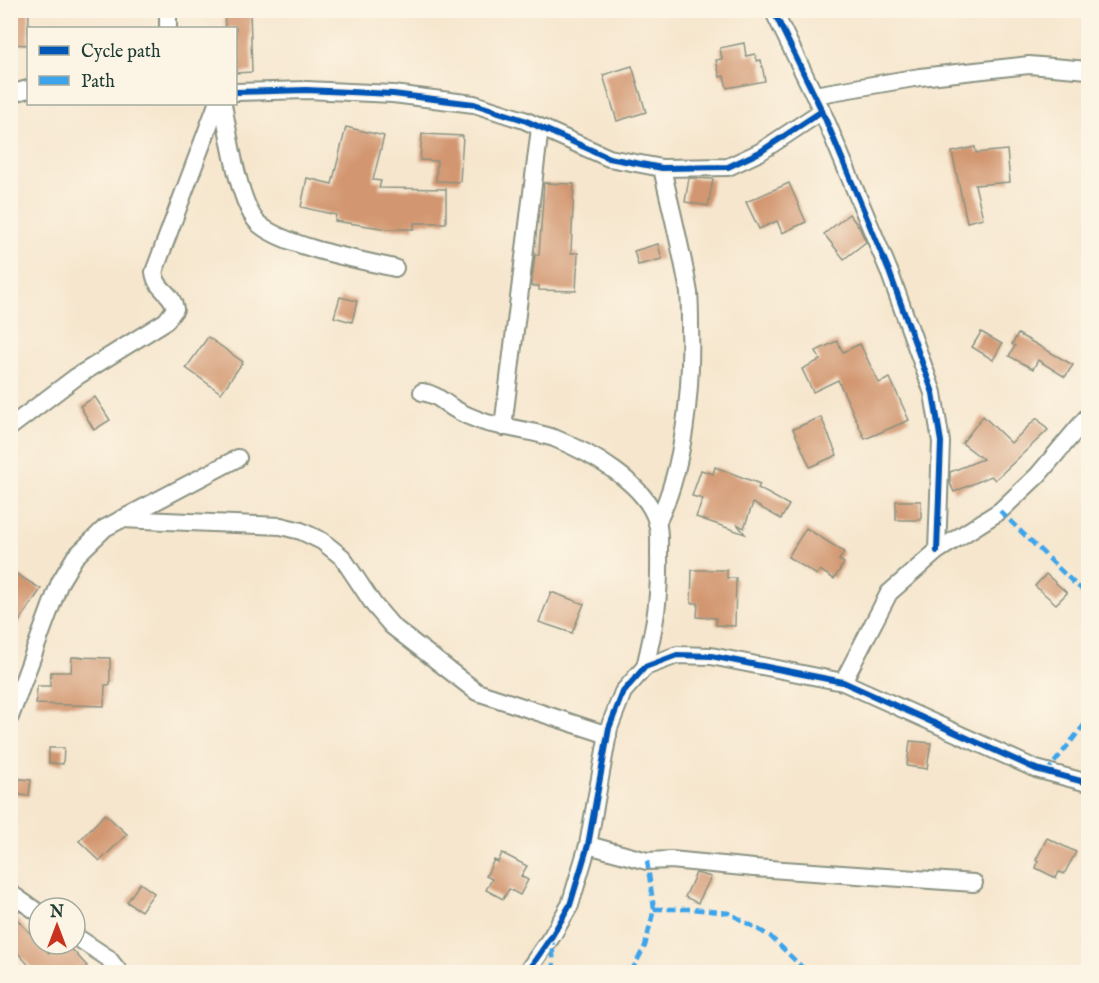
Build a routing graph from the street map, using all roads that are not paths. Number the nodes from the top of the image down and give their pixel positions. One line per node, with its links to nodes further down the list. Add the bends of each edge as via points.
1 (168, 10): 3 (street)
2 (773, 10): 8 (street)
3 (168, 27)
4 (1089, 70): 8 (street, via 1029,65 920,77)
5 (27, 89): 7 (street)
6 (237, 92): 12 (street, via 393,94 474,104)
7 (10, 93)
8 (814, 95): 11 (street)
9 (217, 105): 17 (street, via 154,272 156,284 170,297 175,309 166,321 76,377)
10 (223, 105): 14 (street, via 241,185 260,225 289,241)
11 (822, 111): 13 (street, via 760,152 728,167); 22 (street, via 889,271 933,393 941,442)
12 (540, 128): 13 (street, via 609,158); 18 (street)
13 (662, 168): 21 (street, via 689,295 690,345 680,455)
14 (395, 268)
15 (422, 392): 18 (street, via 432,393 476,419)
16 (1089, 416): 22 (street, via 1038,475 1000,511)
17 (10, 427)
18 (503, 427): 21 (street, via 554,439 584,453 637,489)
19 (238, 458): 20 (street)
20 (121, 519): 25 (street, via 105,528 75,557 60,582); 26 (street, via 281,526 301,531 342,557 392,626 477,692)
21 (657, 522): 23 (street, via 660,585)
22 (937, 551): 24 (street, via 889,593)
23 (645, 667): 24 (street, via 678,655 711,656); 26 (street, via 623,692)
24 (843, 682): 27 (street, via 1036,769)
25 (10, 717)
26 (608, 735): 28 (street)
27 (1089, 783)
28 (588, 845): 29 (street, via 647,861); 34 (street, via 570,905)
29 (974, 883)
30 (10, 893): 31 (street)
31 (27, 905)
32 (87, 944): 33 (street, via 108,958)
33 (118, 972)
34 (527, 972)

